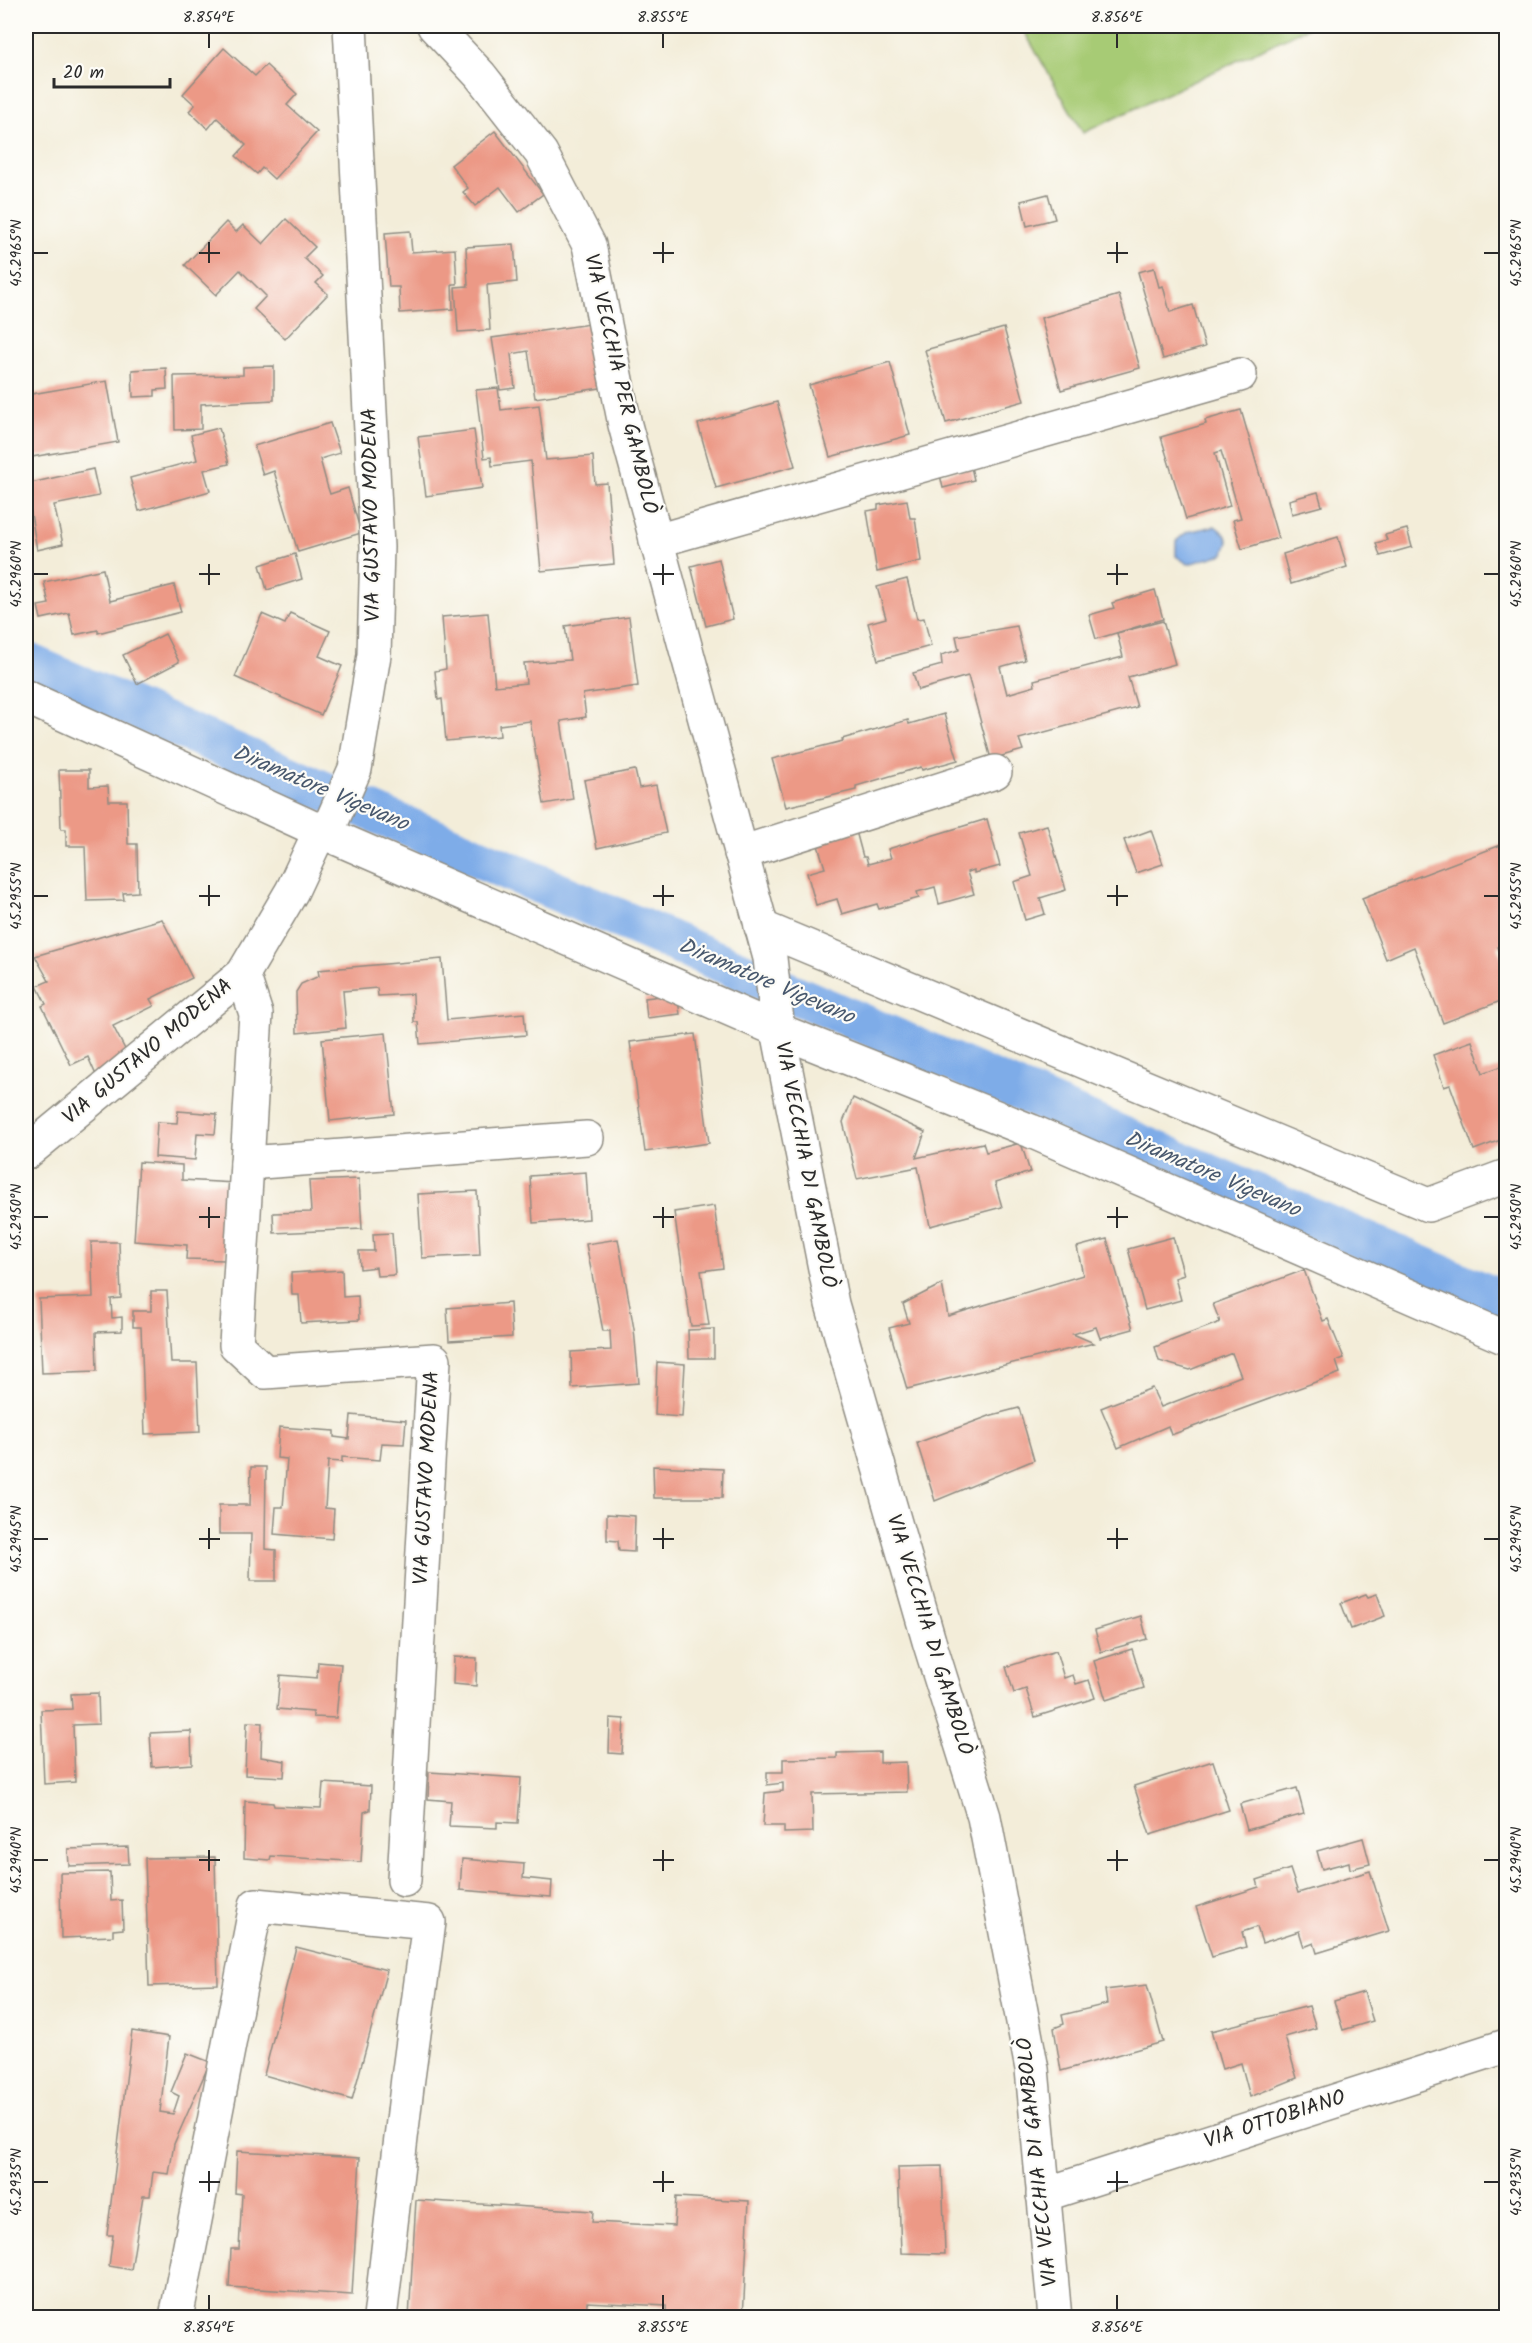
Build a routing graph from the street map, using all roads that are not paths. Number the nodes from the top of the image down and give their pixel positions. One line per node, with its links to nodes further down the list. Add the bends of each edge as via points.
1 (351, 26): 7 (street, VIA GUSTAVO MODENA, via 377,547 374,655 355,769)
2 (434, 26): 4 (street, VIA VECCHIA PER GAMBOLÒ, via 480,75 542,153 589,245 625,425)
3 (1240, 375): 4 (street)
4 (656, 541): 8 (street, VIA VECCHIA PER GAMBOLÒ)
5 (26, 697): 7 (street)
6 (995, 772): 8 (street)
7 (326, 826): 11 (street, VIA GUSTAVO MODENA); 12 (street)
8 (741, 853): 9 (street, VIA VECCHIA PER GAMBOLÒ)
9 (761, 927): 10 (street, VIA VECCHIA PER GAMBOLÒ); 16 (street, via 1428,1205)
10 (770, 958): 12 (street, VIA VECCHIA DI GAMBOLÒ)
11 (243, 974): 14 (street, VIA GUSTAVO MODENA); 15 (street, VIA GUSTAVO MODENA, via 256,1014)
12 (778, 1021): 17 (street); 20 (street, VIA VECCHIA DI GAMBOLÒ, via 832,1304 984,1817 1032,2069)
13 (587, 1138): 15 (street)
14 (26, 1153)
15 (247, 1163): 18 (street, VIA GUSTAVO MODENA, via 236,1345 265,1372 434,1360)
16 (1506, 1176)
17 (1506, 1338)
18 (404, 1880)
19 (1506, 2046): 20 (street, VIA OTTOBIANO)
20 (1044, 2195): 23 (street, VIA VECCHIA DI GAMBOLÒ)
21 (176, 2318): 22 (street, via 256,1905 429,1922)
22 (380, 2318)
23 (1055, 2318)

